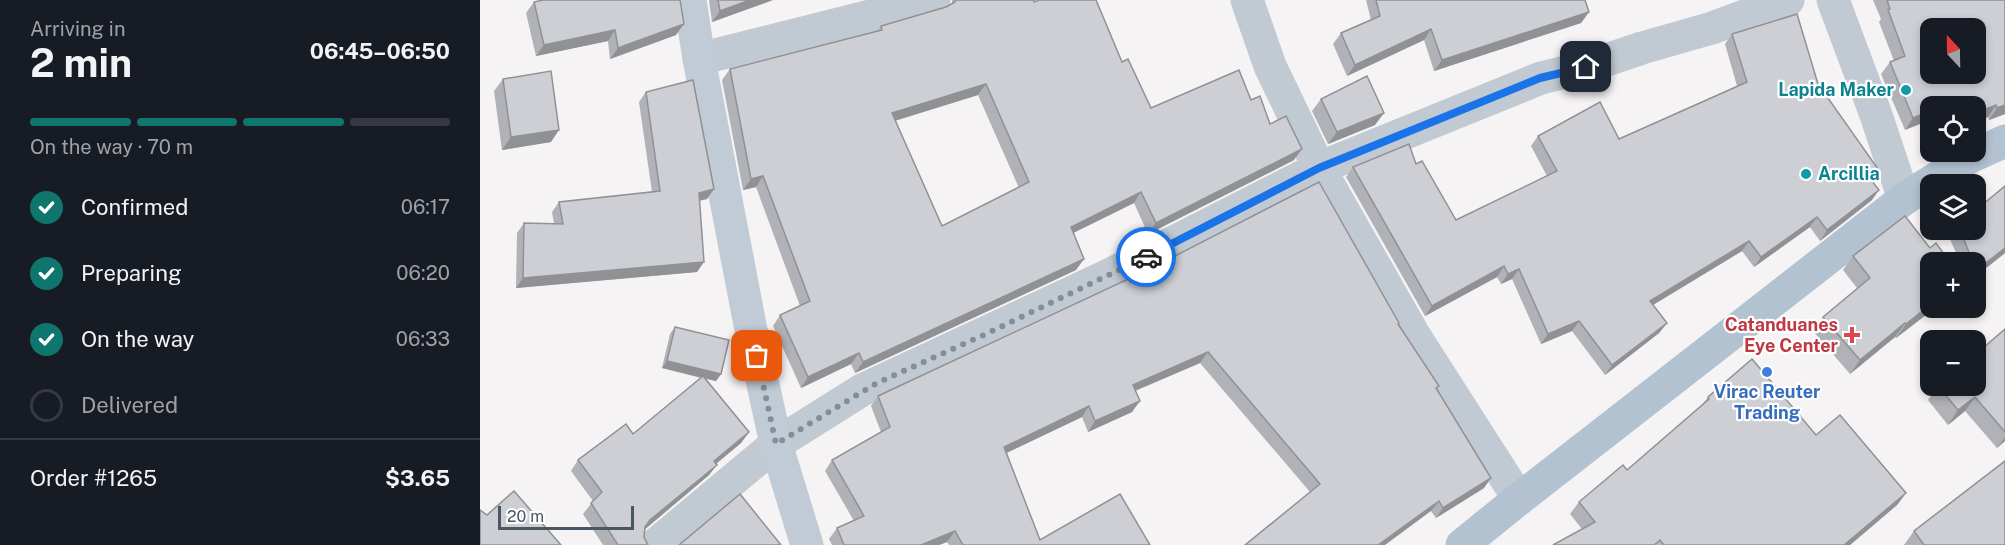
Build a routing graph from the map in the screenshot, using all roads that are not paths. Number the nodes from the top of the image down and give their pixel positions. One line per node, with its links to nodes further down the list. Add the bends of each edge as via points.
1 (690, 0): 6 (main road)
2 (934, 0): 6 (street)
3 (1247, 0): 8 (street, via 1270,66)
4 (1788, 0): 8 (street, via 1586,67 1540,78)
5 (1833, 0): 9 (street)
6 (699, 59): 10 (main road)
7 (2005, 141): 9 (main road, via 1970,157)
8 (1319, 168): 10 (street, via 1118,271 872,385); 11 (street, via 1414,335)
9 (1904, 199): 11 (main road)
10 (776, 444): 12 (street); 13 (main road)
11 (1519, 499): 14 (main road)
12 (655, 545)
13 (807, 545)
14 (1462, 545)

